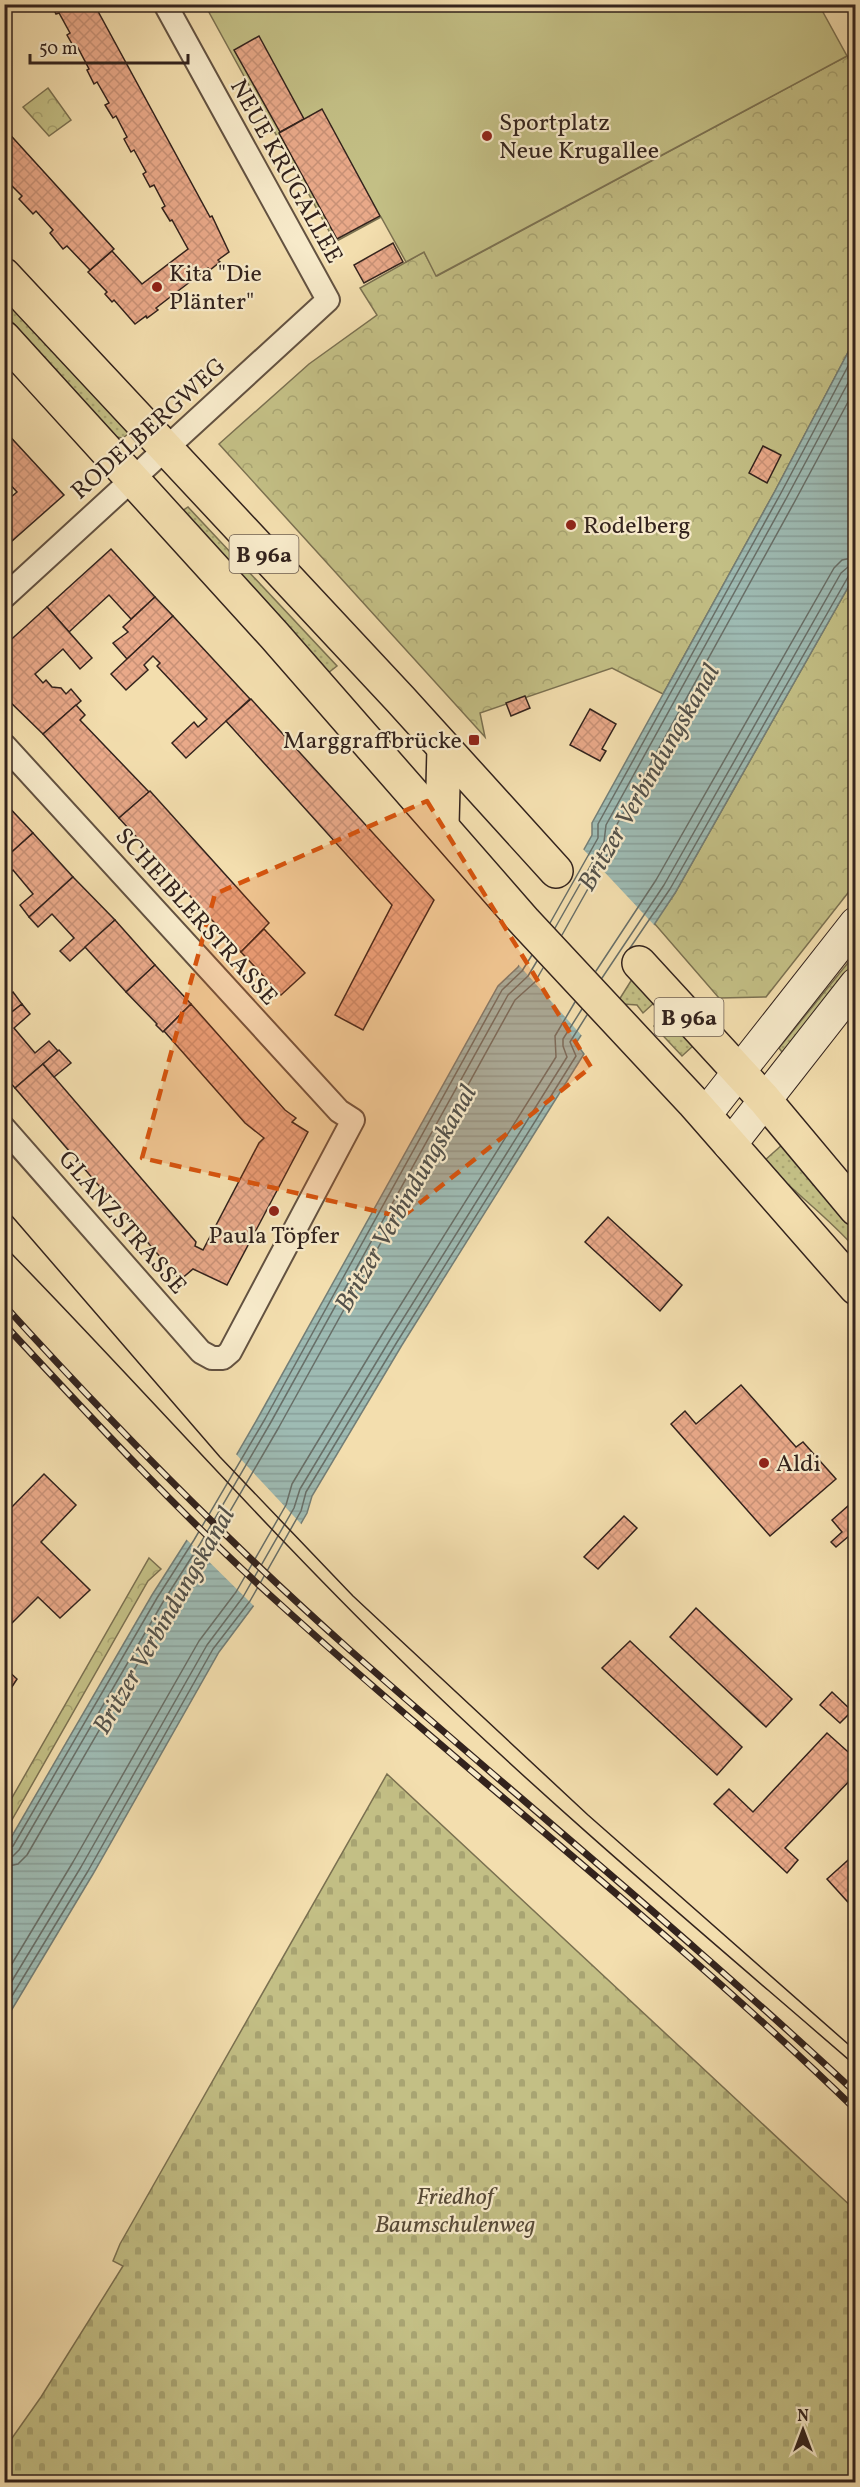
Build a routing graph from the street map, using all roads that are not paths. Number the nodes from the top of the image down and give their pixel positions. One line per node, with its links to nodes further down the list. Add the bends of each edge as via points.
1 (165, 4): 3 (street, NEUE KRUGALLEE)
2 (4, 275): 5 (main road, B 96a)
3 (328, 300): 5 (street, RODELBERGWEG)
4 (4, 338): 6 (main road, B 96a)
5 (166, 449): 6 (street, RODELBERGWEG); 9 (main road, B 96a)
6 (133, 479): 7 (street, RODELBERGWEG); 10 (main road, B 96a)
7 (4, 597)
8 (4, 745): 22 (street, SCHEIBLERSTRASSE, via 339,1111 353,1120 230,1352 223,1358)
9 (444, 748): 10 (main road); 11 (main road, B 96a)
10 (442, 825): 17 (main road, B 96a, via 525,922)
11 (556, 871)
12 (855, 923): 15 (main road)
13 (639, 963): 15 (main road, B 96a)
14 (855, 984): 16 (main road)
15 (738, 1072): 16 (main road, B 96a); 17 (main road)
16 (764, 1099): 19 (main road); 20 (main road, B 96a)
17 (705, 1115): 19 (main road, B 96a)
18 (4, 1128): 22 (street, GLANZSTRASSE)
19 (730, 1145): 21 (main road, B 96a)
20 (855, 1209)
21 (855, 1288)
22 (201, 1352)

